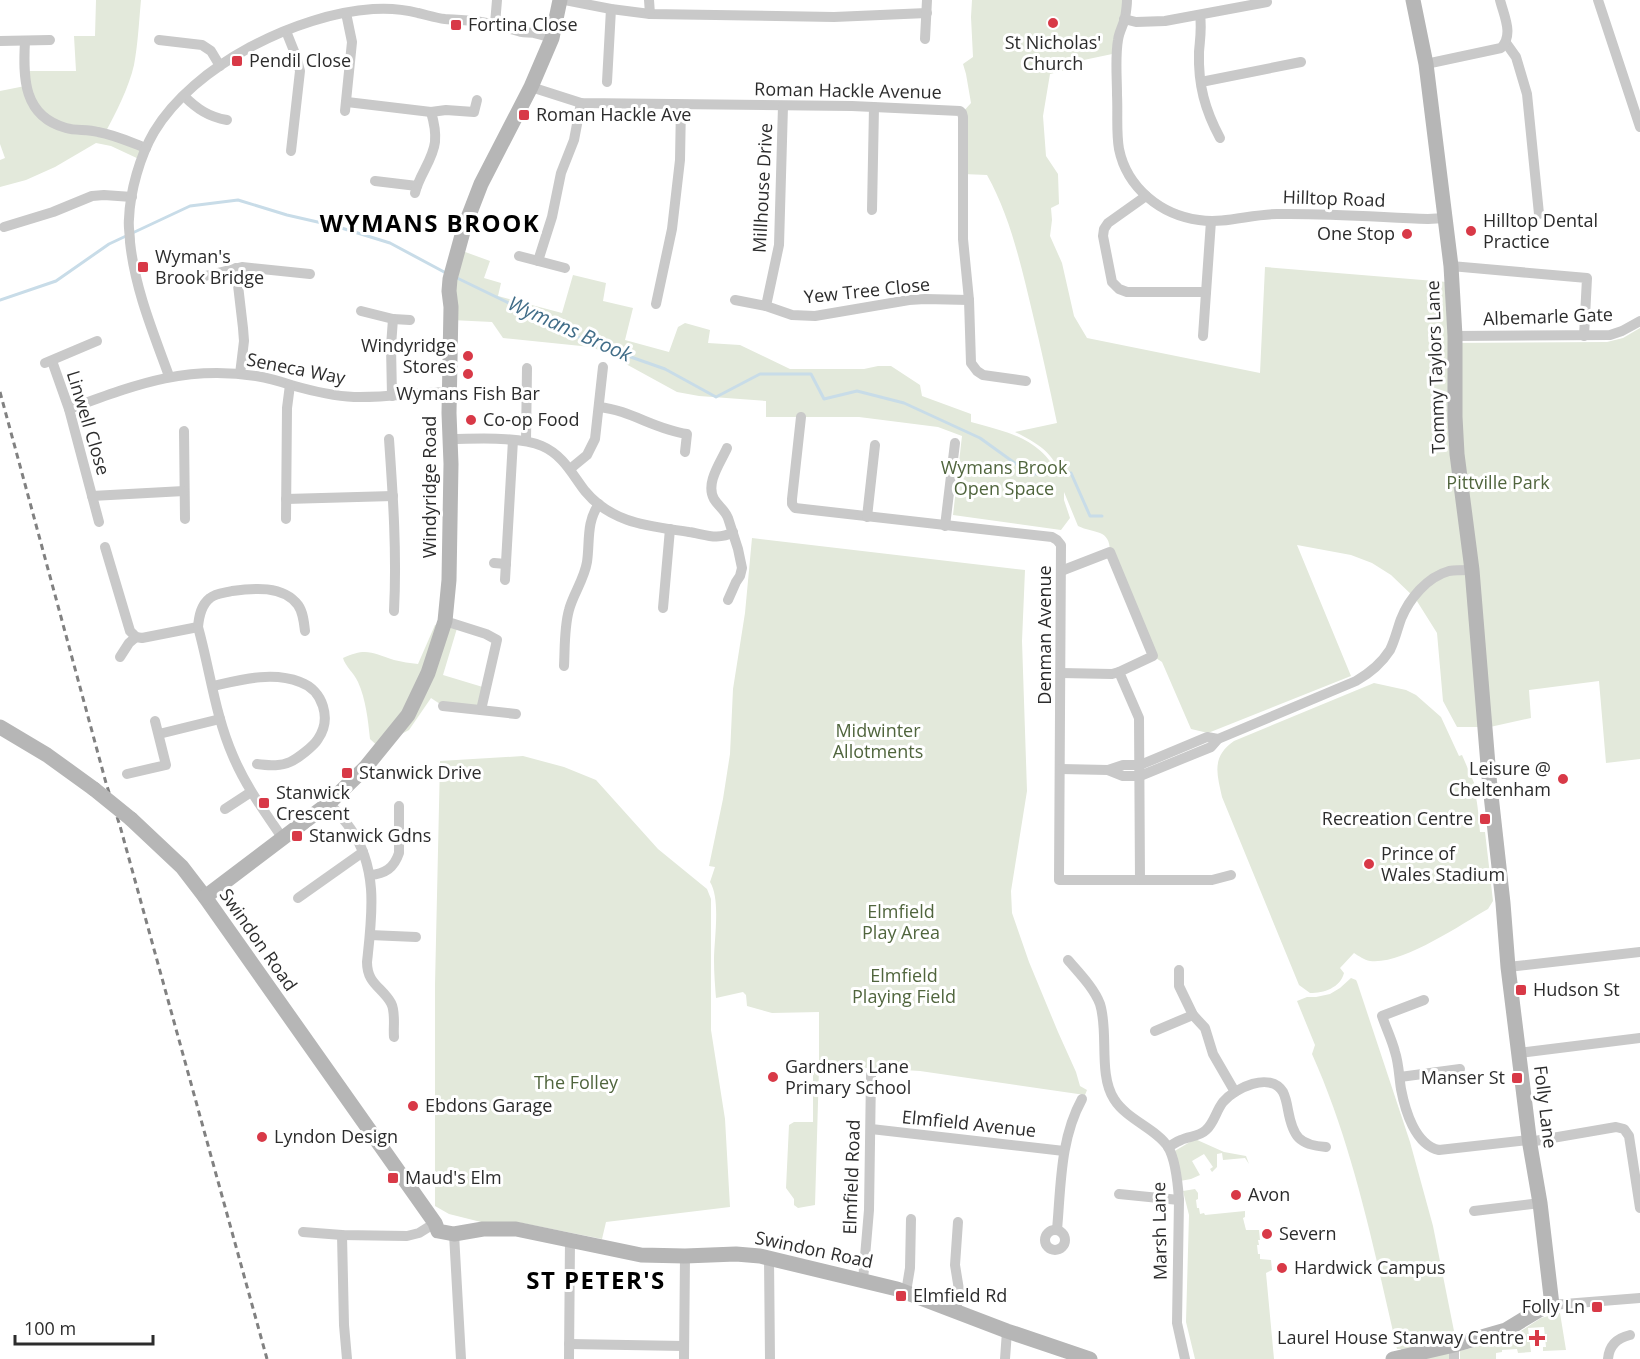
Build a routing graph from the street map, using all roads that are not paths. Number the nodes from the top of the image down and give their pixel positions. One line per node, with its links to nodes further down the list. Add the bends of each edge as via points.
1 (497, 0): 17 (street)
2 (560, 0): 19 (street, Windyridge Road)
3 (565, 0): 11 (street)
4 (649, 0): 14 (street)
5 (927, 0): 13 (street)
6 (1127, 0): 16 (street, Hilltop Road)
7 (1413, 0): 27 (street, Tommy Taylors Lane)
8 (1500, 0): 25 (street, via 1509,34)
9 (1598, 0): 40 (street)
10 (1267, 2): 15 (street)
11 (610, 9): 14 (street); 29 (street)
12 (346, 13): 17 (street, via 398,9); 18 (street); 38 (street, via 352,42 346,106)
13 (927, 13): 14 (street, via 834,17); 20 (street)
14 (650, 14)
15 (1200, 15): 16 (street, via 1149,23); 30 (street)
16 (1124, 19): 45 (street, Hilltop Road, via 1117,43 1118,141 1126,170)
17 (495, 24): 19 (street)
18 (286, 31): 28 (street); 43 (street, via 300,71)
19 (552, 38): 31 (street, Windyridge Road)
20 (925, 39)
21 (50, 40): 24 (street)
22 (159, 40): 28 (street, via 202,45)
23 (0, 41): 24 (street)
24 (25, 41): 42 (street, via 26,86 30,99 44,117 64,128 104,133)
25 (1506, 43): 27 (street, via 1498,50); 48 (street, via 1516,57 1527,93)
26 (1301, 62): 30 (street)
27 (1426, 64): 49 (street, Tommy Taylors Lane)
28 (220, 66): 32 (street)
29 (607, 82)
30 (1201, 82): 41 (street, via 1205,107)
31 (531, 87): 34 (street, Roman Hackle Avenue); 78 (street, Windyridge Road, via 481,184 457,249 448,291)
32 (184, 96): 39 (street, via 208,115); 42 (street, via 164,118)
33 (477, 100): 38 (street, via 474,112)
34 (581, 103): 35 (street, Roman Hackle Avenue); 53 (street)
35 (681, 105): 36 (street, Roman Hackle Avenue); 62 (street, via 672,229)
36 (783, 106): 37 (street, Roman Hackle Avenue); 63 (street, Millhouse Drive, via 779,245)
37 (874, 107): 47 (street); 61 (street, Roman Hackle Avenue, via 962,113 963,239)
38 (431, 112): 44 (street, via 435,140 416,189)
39 (227, 120)
40 (1640, 127)
41 (1220, 138)
42 (146, 148): 46 (street)
43 (291, 151)
44 (375, 181)
45 (1146, 196): 50 (street, Hilltop Road, via 1171,213); 59 (street, via 1104,230 1112,282 1127,292)
46 (132, 197): 51 (street, via 92,196); 75 (street, via 131,251 139,293)
47 (873, 210)
48 (1539, 214)
49 (1445, 218): 50 (street, Hilltop Road, via 1276,214); 54 (street, Tommy Taylors Lane)
50 (1211, 221): 59 (street)
51 (4, 227)
52 (519, 256): 53 (street)
53 (538, 261): 56 (street)
54 (1451, 266): 69 (street, Tommy Taylors Lane); 70 (street, via 1587,278)
55 (236, 268): 57 (street); 58 (street); 74 (street, via 244,341)
56 (565, 268)
57 (310, 274)
58 (201, 276)
59 (1206, 292): 68 (street)
60 (735, 300): 63 (street, Yew Tree Close)
61 (969, 300): 63 (street, Yew Tree Close, via 909,300 815,316 792,315); 76 (street, Roman Hackle Avenue, via 973,367 983,375)
62 (656, 304)
63 (766, 306)
64 (361, 311): 65 (street)
65 (393, 319): 66 (street); 79 (street)
66 (410, 320)
67 (1640, 321): 70 (street, Albemarle Gate, via 1616,334)
68 (1203, 336)
69 (1455, 336): 70 (street, Albemarle Gate); 108 (street, Tommy Taylors Lane, via 1457,454)
70 (1584, 336)
71 (97, 340): 81 (street, Linwell Close, via 48,362)
72 (603, 367): 80 (street)
73 (527, 368): 87 (street)
74 (240, 374): 75 (street, Seneca Way); 77 (street, Seneca Way)
75 (169, 376): 81 (street, Seneca Way)
76 (1026, 381)
77 (290, 385): 79 (street, Seneca Way, via 354,397); 96 (street)
78 (450, 392): 79 (street, Seneca Way); 85 (street, Windyridge Road)
79 (392, 396)
80 (599, 407): 91 (street, via 687,435); 92 (street, via 594,444)
81 (69, 409): 94 (street, Linwell Close)
82 (801, 417): 98 (street, Denman Avenue, via 793,506 798,510)
83 (184, 430): 93 (street)
84 (390, 439): 95 (street)
85 (451, 439): 86 (street); 114 (street, Windyridge Road)
86 (513, 440): 87 (street); 107 (street)
87 (526, 441): 92 (street, via 549,449)
88 (955, 443): 102 (street)
89 (875, 445): 98 (street)
90 (727, 448): 104 (street, via 711,490)
91 (685, 452)
92 (570, 469): 97 (street)
93 (184, 491): 94 (street, Linwell Close); 99 (street)
94 (92, 496): 101 (street, Linwell Close)
95 (393, 496): 96 (street); 113 (street)
96 (286, 499): 100 (street)
97 (599, 504): 103 (street, via 633,522); 119 (street, via 589,527 584,573 568,612)
98 (867, 517): 102 (street, Denman Avenue)
99 (185, 519)
100 (286, 519)
101 (99, 522)
102 (945, 526): 109 (street, Denman Avenue, via 1054,538 1062,549)
103 (670, 529): 104 (street, via 719,537); 112 (street)
104 (733, 532): 111 (street, via 742,568)
105 (105, 548): 117 (street, via 129,627)
106 (494, 563): 107 (street)
107 (506, 564): 110 (street)
108 (1472, 570): 132 (street, via 1446,573 1419,591 1407,607 1389,651 1364,677 1218,739 1207,737); 145 (street, Tommy Taylors Lane, via 1488,777)
109 (1061, 571): 120 (street, via 1110,552 1153,656); 121 (street, Denman Avenue)
110 (505, 580)
111 (728, 600)
112 (663, 608)
113 (394, 611)
114 (446, 621): 124 (street, via 497,640); 135 (street, Windyridge Road, via 408,715 365,768)
115 (302, 625): 116 (street, via 300,608 291,598 249,589 209,598)
116 (198, 627): 117 (street); 122 (street)
117 (136, 637): 118 (street)
118 (120, 657)
119 (564, 666)
120 (1119, 672): 121 (street); 132 (street, via 1139,718)
121 (1061, 673): 131 (street, Denman Avenue)
122 (213, 686): 126 (street); 130 (street, via 281,677 307,685 320,699 325,722 316,743 291,762)
123 (443, 706): 124 (street)
124 (481, 710): 125 (street)
125 (516, 714)
126 (220, 719): 129 (street); 134 (street)
127 (155, 721): 129 (street)
128 (0, 727): 143 (street, Swindon Road, bridge, via 47,755 131,819 182,867)
129 (159, 734): 133 (street, via 166,765)
130 (257, 764)
131 (1061, 769): 132 (street, via 1108,770 1123,776); 142 (street, Denman Avenue, via 1059,880)
132 (1140, 771): 142 (street)
133 (127, 774)
134 (250, 792): 137 (street); 138 (street)
135 (329, 803): 138 (street, Windyridge Road); 139 (street, via 352,830)
136 (399, 806): 140 (street, via 399,854 385,872)
137 (225, 809)
138 (284, 839): 143 (street, Windyridge Road)
139 (363, 852): 140 (street); 144 (street)
140 (370, 875): 146 (street)
141 (1231, 875): 142 (street, Denman Avenue, via 1212,880)
142 (1140, 880)
143 (205, 897): 175 (street, Swindon Road)
144 (298, 898)
145 (1504, 914): 150 (street, Folly Lane)
146 (370, 935): 147 (street); 155 (street, via 368,971 374,985 392,1005)
147 (416, 936)
148 (1640, 952): 150 (street)
149 (1068, 960): 165 (street, via 1099,1001 1113,1098 1126,1114)
150 (1508, 967): 157 (street, Folly Lane)
151 (1179, 970): 153 (street, via 1179,986)
152 (1424, 1000): 160 (street, via 1382,1016)
153 (1193, 1015): 154 (street); 161 (street, via 1205,1028 1213,1054)
154 (1155, 1031)
155 (393, 1037)
156 (1636, 1039): 157 (street)
157 (1518, 1053): 164 (street, Folly Lane)
158 (1460, 1069): 160 (street)
159 (871, 1075): 163 (street, Elmfield Road)
160 (1400, 1077): 164 (street, via 1408,1114 1421,1139 1431,1148)
161 (1235, 1092): 165 (street, via 1221,1104 1204,1132); 166 (street, via 1256,1083 1275,1084 1284,1094 1294,1132 1306,1144)
162 (1082, 1099): 167 (street, via 1073,1115)
163 (871, 1129): 167 (street, Elmfield Avenue); 184 (street, Elmfield Road)
164 (1529, 1141): 170 (street, Folly Lane); 171 (street, via 1616,1126 1624,1129 1629,1136)
165 (1168, 1147): 169 (street, Marsh Lane)
166 (1326, 1147)
167 (1064, 1151): 178 (street)
168 (1119, 1194): 169 (street)
169 (1179, 1200): 201 (street, Marsh Lane, via 1177,1323)
170 (1540, 1203): 172 (street); 187 (street, Folly Lane)
171 (1640, 1208)
172 (1474, 1211)
173 (911, 1219): 185 (street)
174 (958, 1222): 188 (street, via 955,1265 960,1296)
175 (435, 1223): 177 (street, Swindon Road); 179 (street, Swindon Road, via 438,1231); 180 (street, via 406,1236)
176 (308, 1229): 180 (street)
177 (483, 1229): 179 (street, Swindon Road); 181 (street, Swindon Road, via 516,1229)
178 (1057, 1230)
179 (454, 1233): 195 (street)
180 (342, 1235): 194 (street)
181 (570, 1240): 182 (street, Swindon Road, via 641,1255); 191 (street)
182 (685, 1256): 183 (street, Swindon Road, via 744,1254); 192 (street)
183 (769, 1259): 184 (street, Swindon Road); 198 (street)
184 (862, 1280): 185 (street, Swindon Road)
185 (906, 1292): 188 (street, Swindon Road)
186 (1640, 1298): 187 (street)
187 (1552, 1305): 193 (street)
188 (955, 1310): 189 (street, Swindon Road)
189 (1007, 1330): 199 (street); 200 (street, Swindon Road)
190 (1630, 1335): 203 (street, via 1613,1344)
191 (569, 1344): 192 (street); 196 (street)
192 (684, 1346): 197 (street)
193 (1454, 1352): 202 (street)
194 (347, 1359)
195 (461, 1359)
196 (569, 1359)
197 (684, 1359)
198 (770, 1359)
199 (1005, 1359)
200 (1088, 1359)
201 (1185, 1359)
202 (1393, 1359)
203 (1608, 1359)

